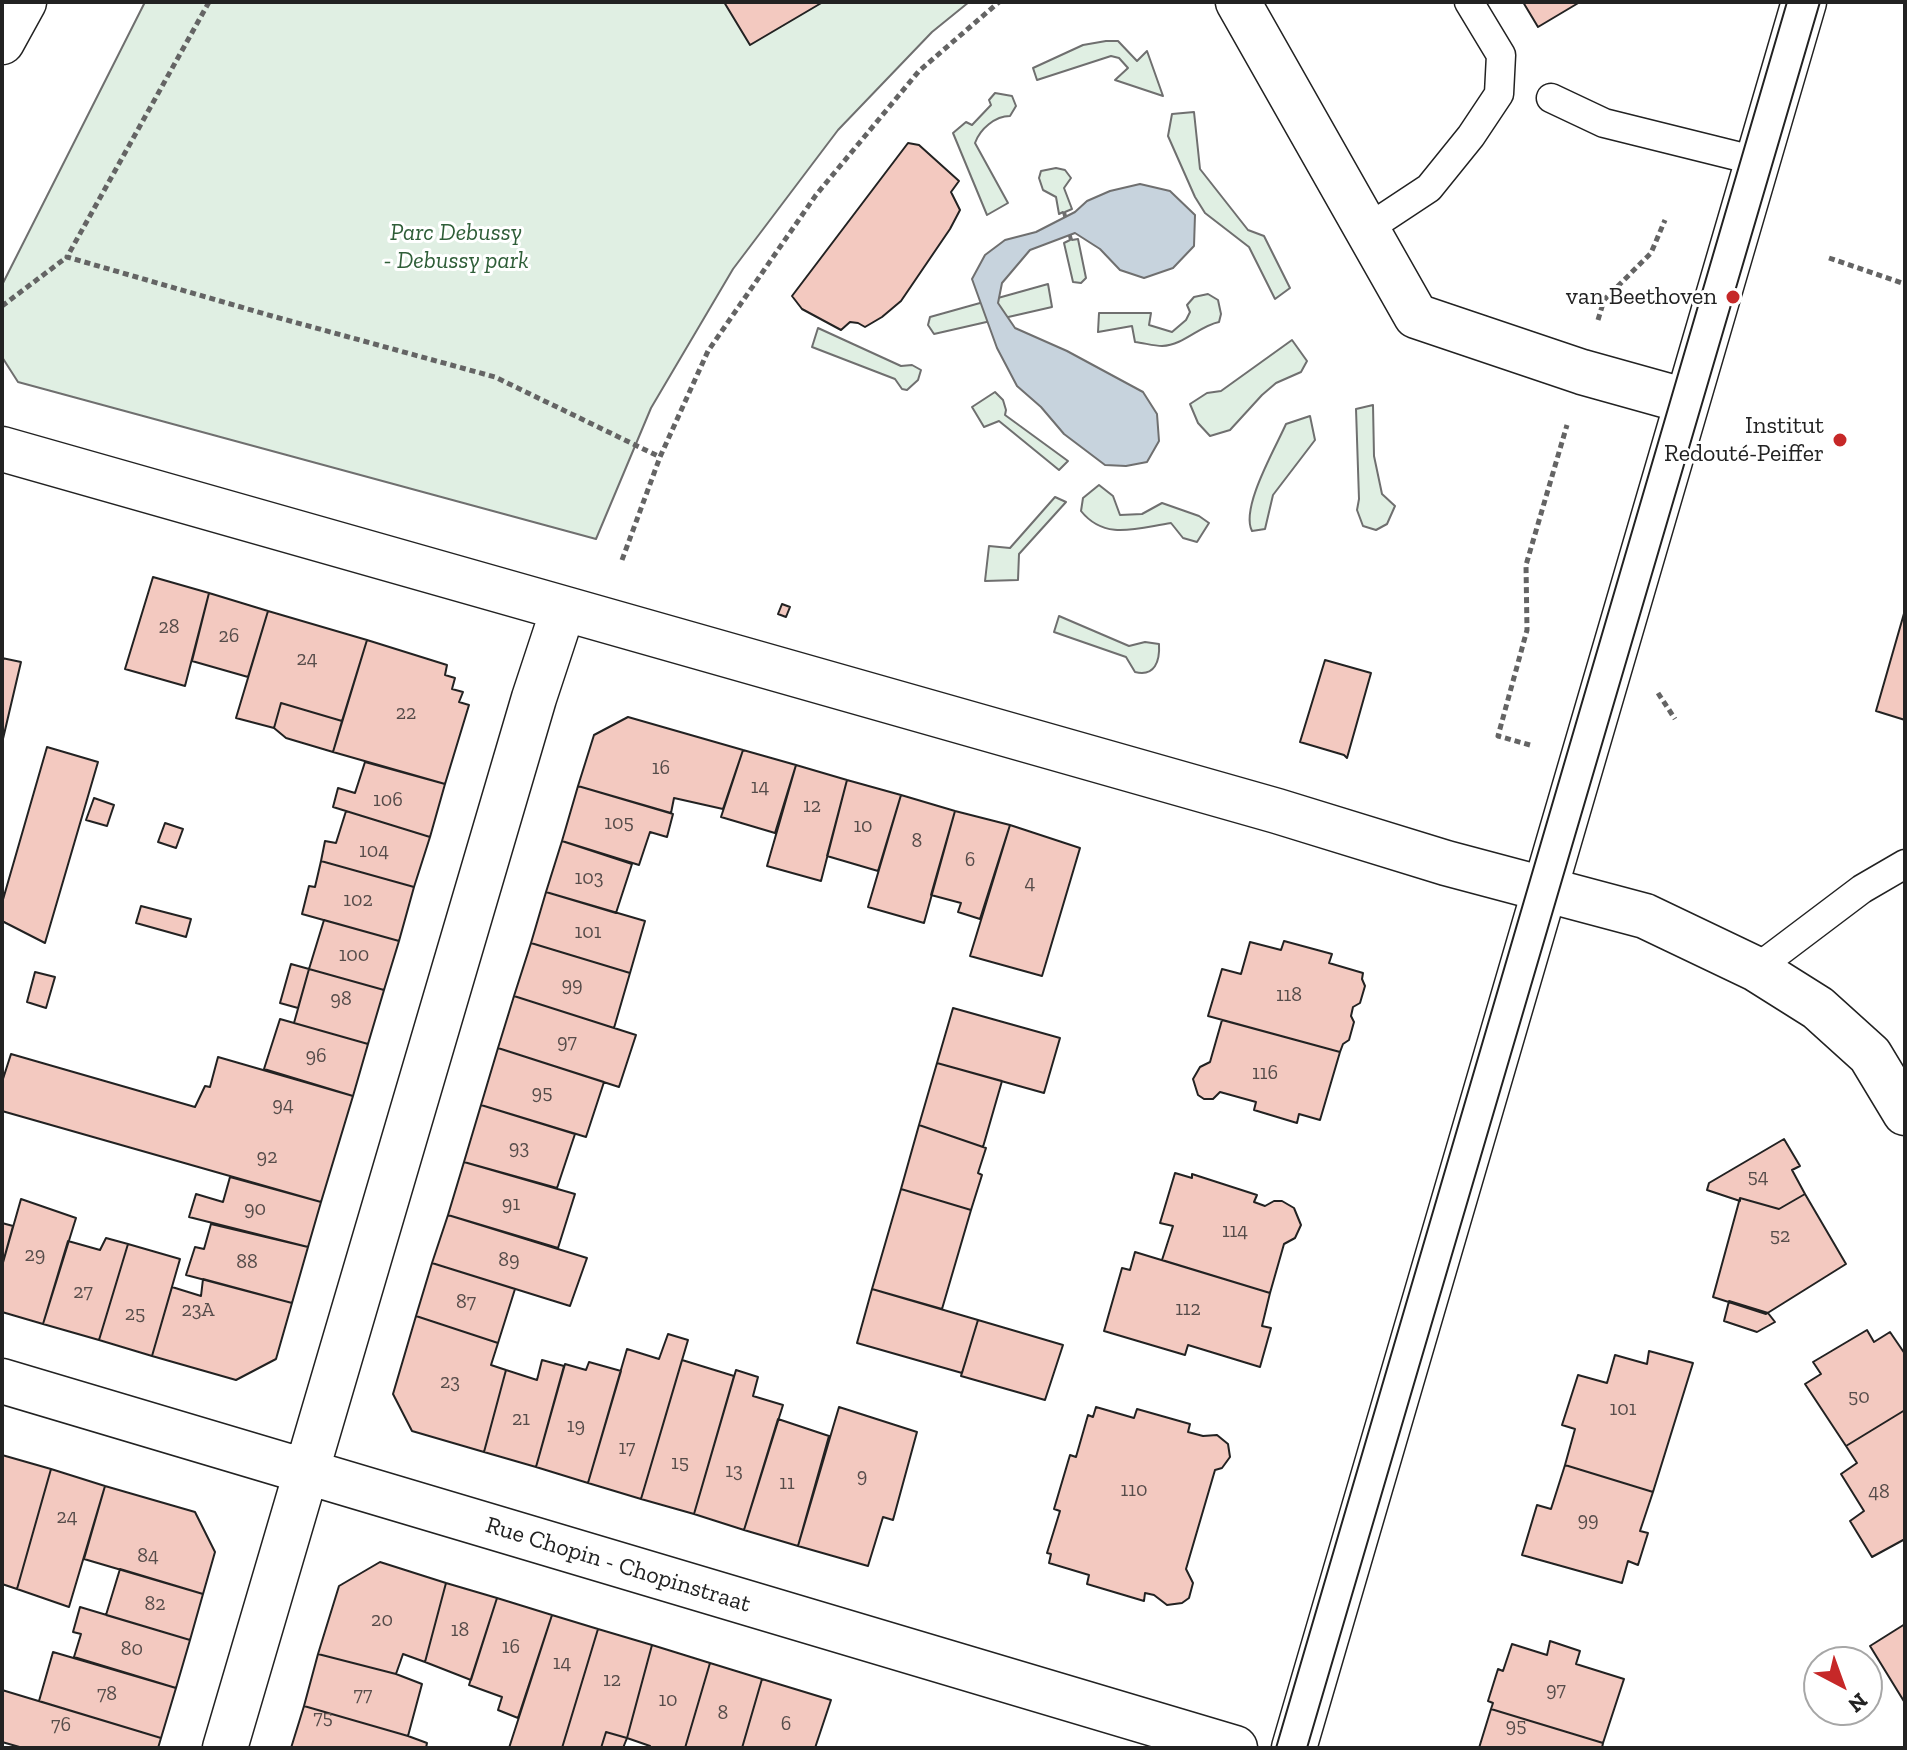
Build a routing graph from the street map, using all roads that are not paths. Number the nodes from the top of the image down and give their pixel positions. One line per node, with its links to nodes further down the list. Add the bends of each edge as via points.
1 (24, 2): 5 (street)
2 (1238, 2): 8 (street)
3 (1469, 2): 8 (lane, via 1501,55 1499,94 1429,188)
4 (1804, 2): 7 (street)
5 (2, 42)
6 (1551, 98): 7 (lane, via 1604,123)
7 (1757, 161): 9 (street)
8 (1367, 229): 9 (street, via 1416,316)
9 (1686, 401): 13 (street)
10 (2, 449): 11 (street)
11 (563, 610): 13 (street); 17 (street)
12 (1905, 864): 14 (lane, via 1862,889)
13 (1543, 889): 14 (street, via 1645,916); 20 (street)
14 (1756, 969): 15 (street, via 1818,1008 1870,1055)
15 (1905, 1113)
16 (2, 1381): 17 (street, Rue Chopin - Chopinstraat)
17 (307, 1473): 18 (street); 19 (street, Rue Chopin - Chopinstraat)
18 (225, 1748)
19 (1235, 1748)
20 (1294, 1748)

